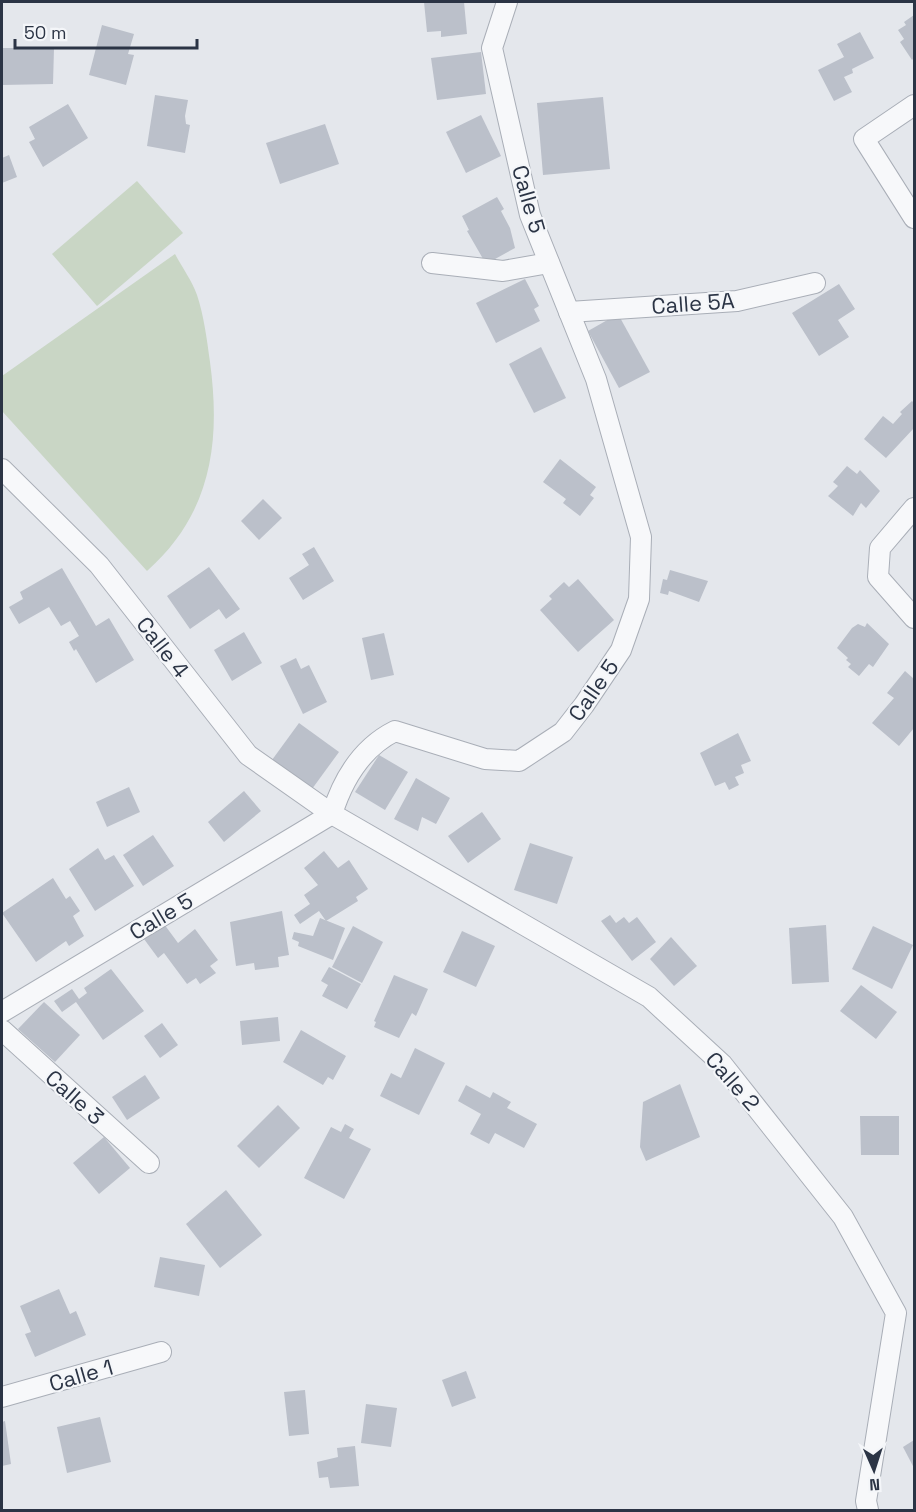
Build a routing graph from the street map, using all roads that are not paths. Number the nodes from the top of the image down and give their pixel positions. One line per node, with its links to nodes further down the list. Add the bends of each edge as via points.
1 (507, 2): 5 (street, Calle 5, via 492,48 530,214)
2 (915, 105): 3 (street, via 864,139)
3 (915, 218)
4 (432, 263): 5 (street, via 503,271)
5 (549, 263): 7 (street, Calle 5)
6 (815, 282): 7 (street, Calle 5A, via 737,301)
7 (569, 312): 11 (street, Calle 5, via 596,379 641,537 639,599 621,650 563,732 519,760 485,759 395,731 375,741 341,785)
8 (2, 469): 11 (street, Calle 4, via 99,565 248,755)
9 (915, 508): 10 (street, via 880,548 878,577)
10 (915, 618)
11 (332, 814): 12 (street, Calle 5); 17 (street, Calle 2, via 649,997 722,1064 837,1210 896,1313 866,1501)
12 (2, 1012)
13 (2, 1030): 14 (street, Calle 3)
14 (150, 1164)
15 (160, 1353): 16 (street, Calle 1)
16 (2, 1397)
17 (868, 1510)

